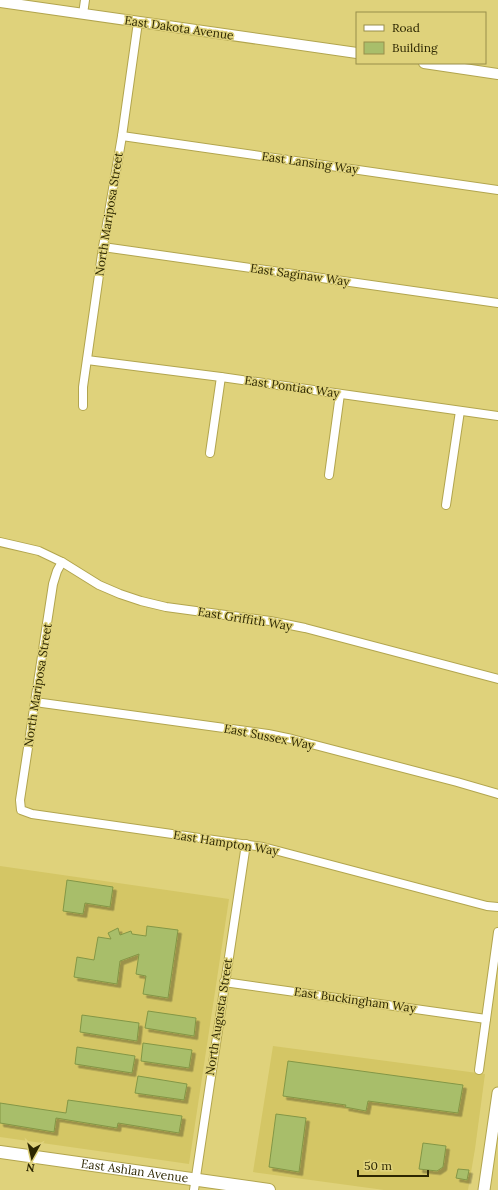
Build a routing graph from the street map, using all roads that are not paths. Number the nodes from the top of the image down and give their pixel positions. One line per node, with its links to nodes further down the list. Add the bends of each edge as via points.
1 (85, 0): 3 (street)
2 (0, 2): 3 (street, East Dakota Avenue)
3 (82, 14): 4 (street, East Dakota Avenue)
4 (138, 22): 5 (street, East Dakota Avenue); 8 (street, North Mariposa Street)
5 (356, 53)
6 (431, 64): 7 (street)
7 (498, 74)
8 (122, 136): 9 (street, East Lansing Way); 10 (street, North Mariposa Street)
9 (498, 190)
10 (103, 247): 11 (street, East Saginaw Way); 12 (street, North Mariposa Street)
11 (498, 303)
12 (87, 360): 13 (street, East Pontiac Way); 15 (street, North Mariposa Street)
13 (221, 377): 14 (street, East Pontiac Way); 18 (street)
14 (340, 394): 16 (street, East Pontiac Way); 19 (street)
15 (83, 406)
16 (460, 411): 17 (street, East Pontiac Way); 20 (street)
17 (498, 416)
18 (210, 454)
19 (329, 475)
20 (446, 505)
21 (0, 542): 22 (street, East Griffith Way, via 38,550)
22 (62, 562): 23 (street, East Griffith Way, via 99,585 141,601 305,628); 24 (street, North Mariposa Street, via 53,584)
23 (498, 679)
24 (35, 702): 25 (street, East Sussex Way, via 268,734); 26 (street, North Mariposa Street, via 20,800)
25 (498, 794)
26 (21, 810): 27 (street, East Hampton Way, via 32,814)
27 (246, 844): 28 (street, East Hampton Way); 30 (street, North Augusta Street)
28 (498, 907)
29 (498, 932): 31 (street)
30 (224, 982): 31 (street, East Buckingham Way); 35 (street, North Augusta Street)
31 (486, 1019): 32 (street)
32 (479, 1070)
33 (498, 1093): 37 (main road)
34 (0, 1152): 35 (main road, East Ashlan Avenue)
35 (195, 1185): 36 (main road, East Ashlan Avenue)
36 (270, 1190)
37 (484, 1190)

